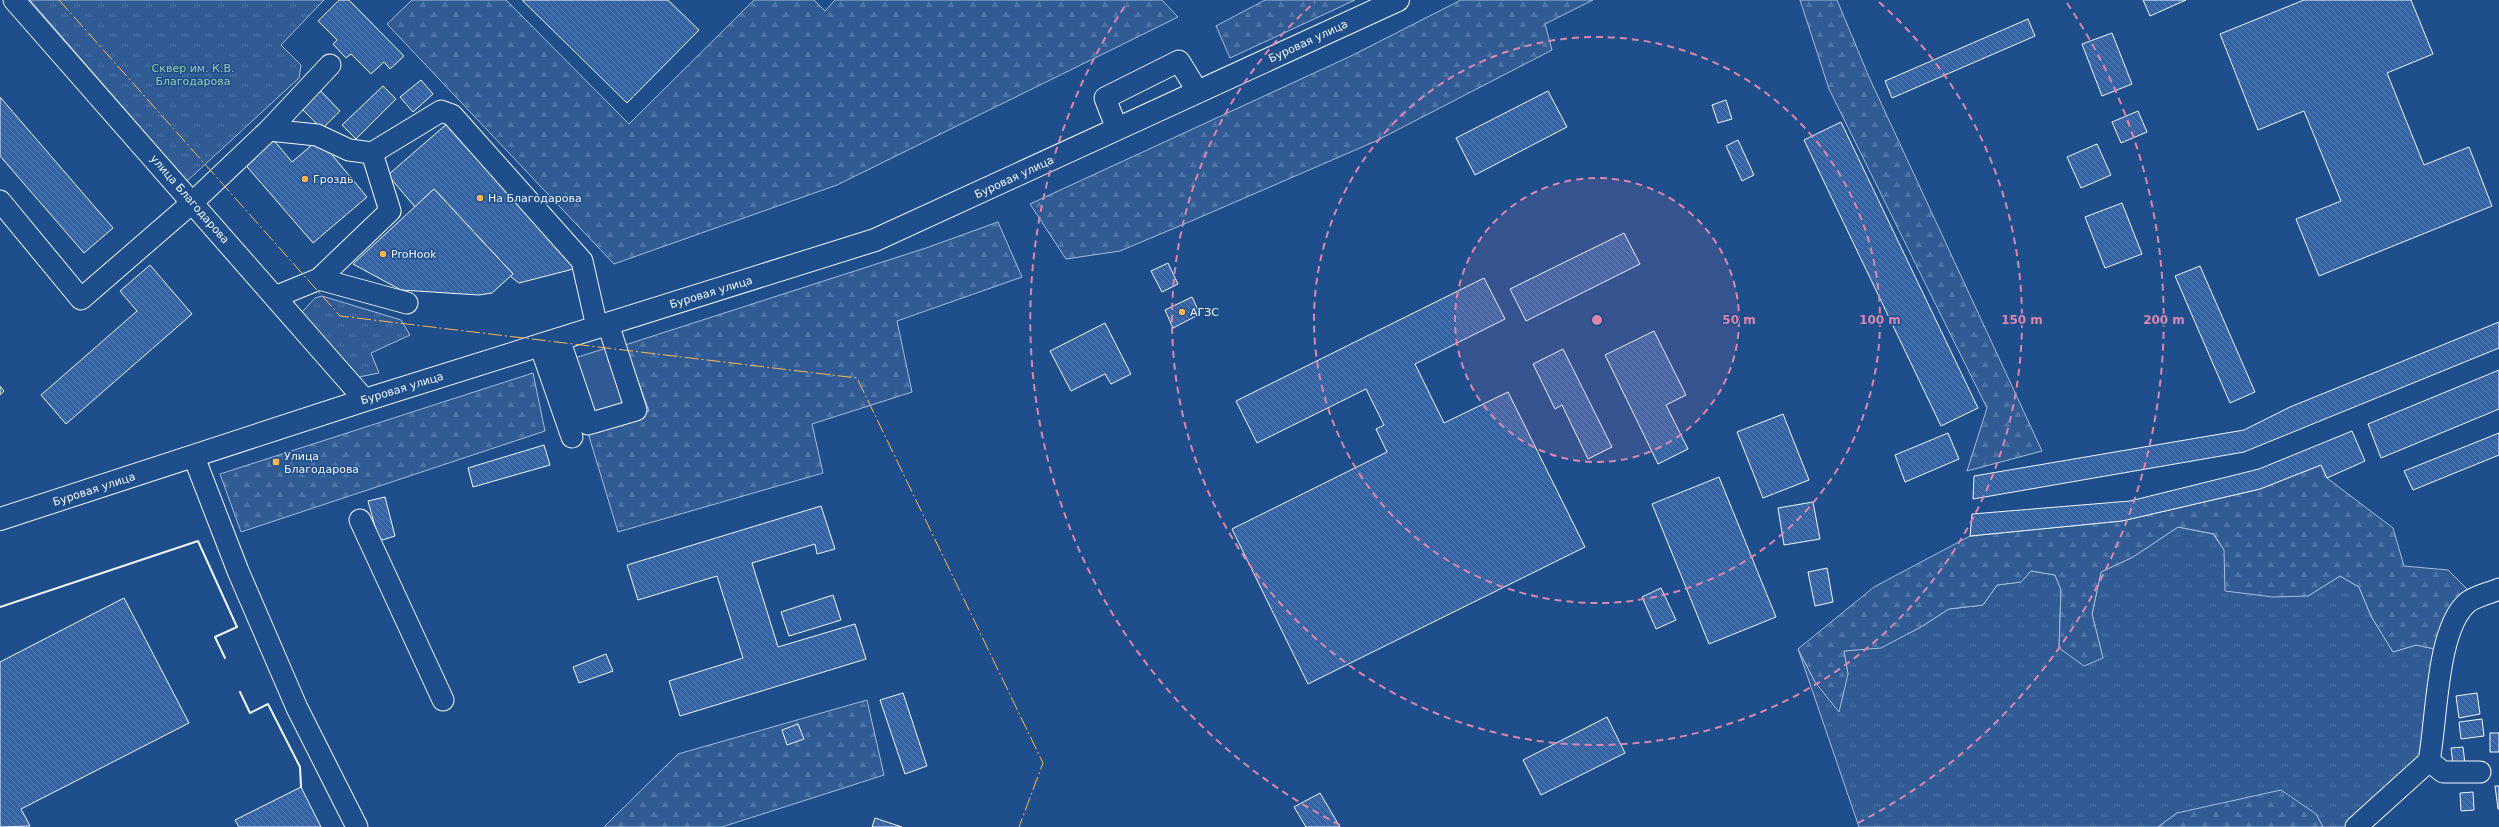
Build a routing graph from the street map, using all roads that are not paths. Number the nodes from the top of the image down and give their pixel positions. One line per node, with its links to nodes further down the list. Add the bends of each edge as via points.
1 (14, 0): 9 (street, улица Благодарова)
2 (1398, 0): 4 (main road, Буровая улица)
3 (330, 65): 6 (street)
4 (1198, 92): 5 (main road, Буровая улица); 5 (street, via 1179,61 1105,98)
5 (1117, 129): 13 (main road, Буровая улица, via 875,240)
6 (270, 130): 7 (street, via 316,135 349,150); 9 (street)
7 (372, 153): 10 (street, via 390,211); 13 (street, via 441,111 452,115 582,261)
8 (0, 201): 9 (street, via 81,298)
9 (193, 202): 11 (street, улица Благодарова)
10 (319, 279): 11 (street); 12 (street)
11 (275, 297): 15 (street, улица Благодарова)
12 (407, 303)
13 (602, 326): 14 (main road, Буровая улица); 14 (street, via 636,410 588,424)
14 (550, 342): 15 (main road, Буровая улица); 16 (street)
15 (365, 400): 17 (main road, Буровая улица)
16 (572, 437)
17 (194, 457): 18 (main road, Буровая улица); 24 (street, via 238,571 297,708)
18 (0, 519)
19 (360, 520): 21 (street)
20 (2499, 589): 22 (street, via 2468,602 2451,627 2443,652)
21 (442, 700)
22 (2429, 761): 23 (street, via 2443,772); 25 (street)
23 (2480, 772)
24 (357, 827)
25 (2356, 827)

